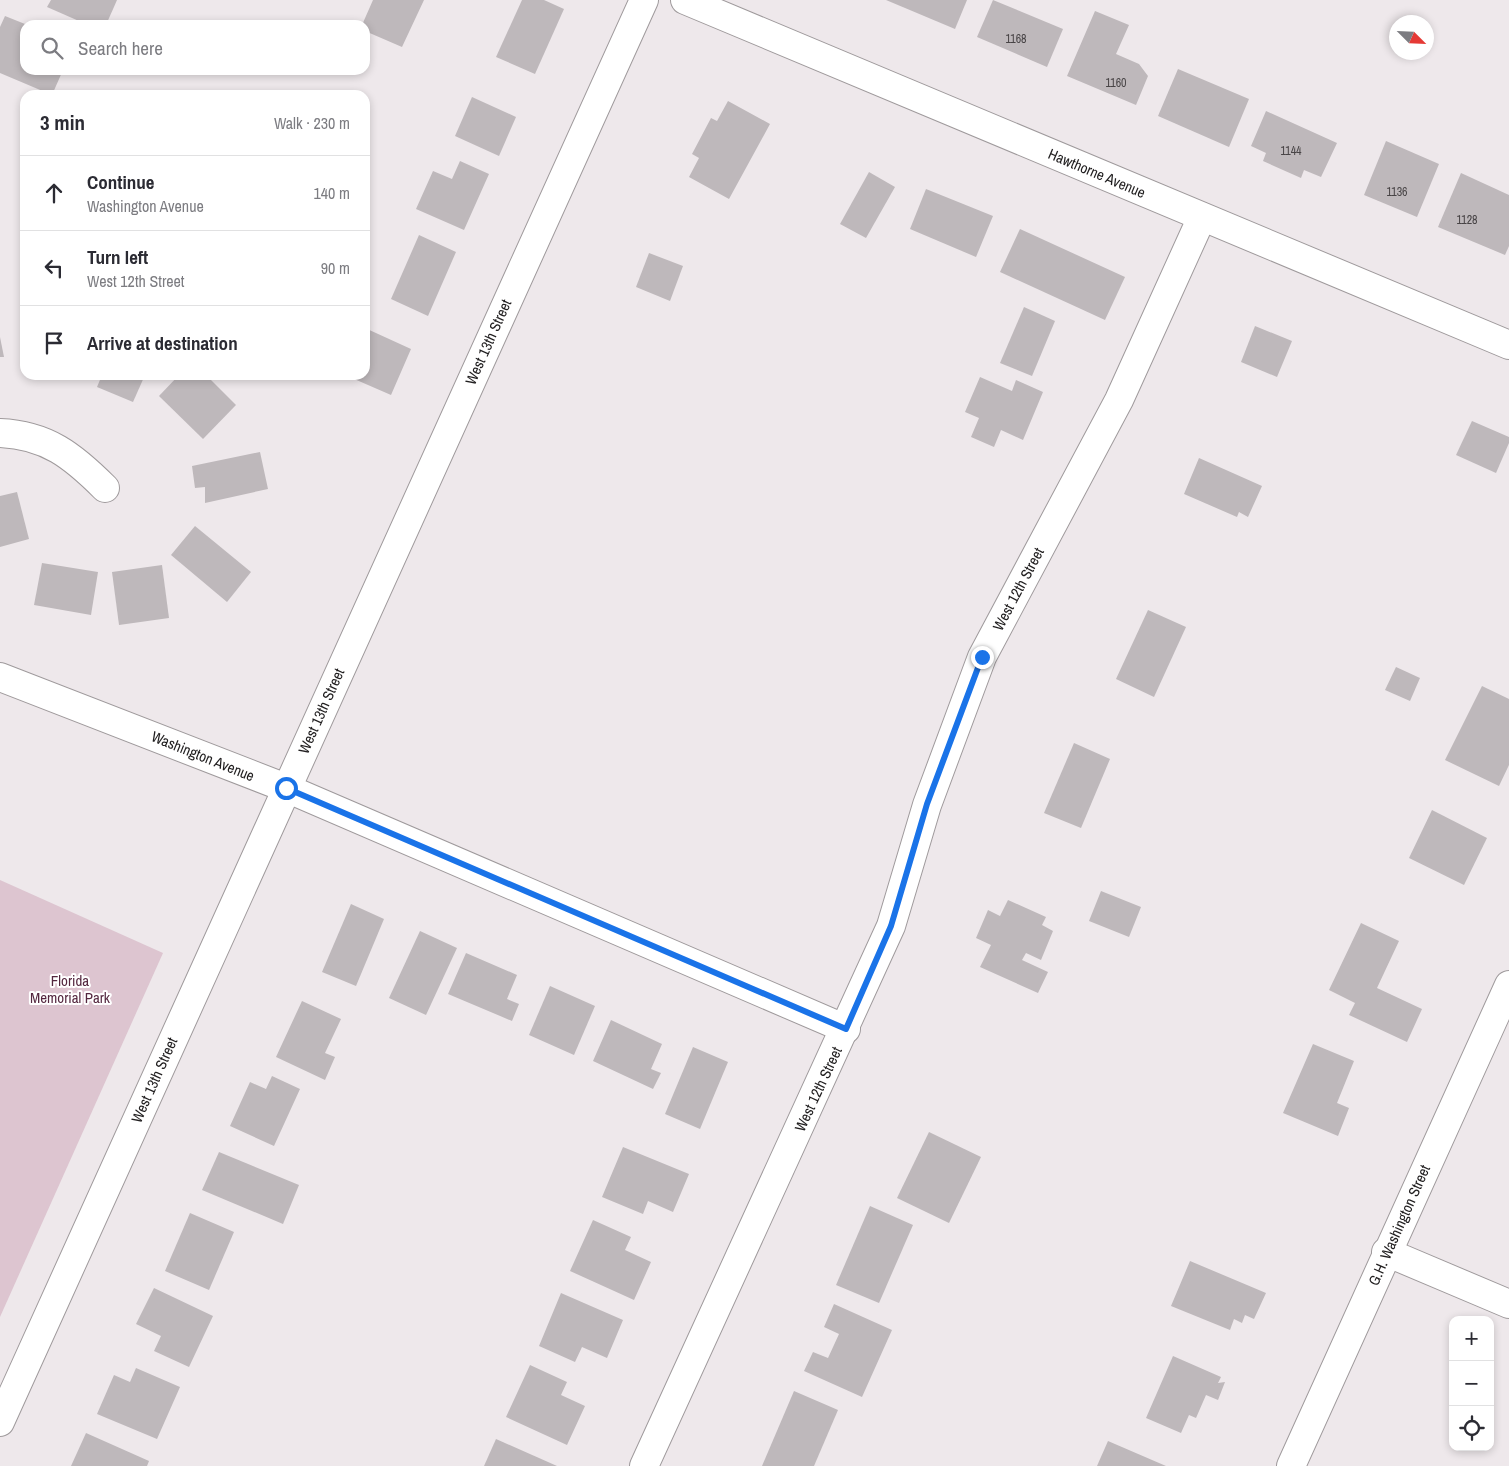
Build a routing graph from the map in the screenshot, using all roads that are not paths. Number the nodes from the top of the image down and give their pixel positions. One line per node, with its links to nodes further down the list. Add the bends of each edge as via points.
1 (644, 0): 8 (street, West 13th Street)
2 (685, 0): 3 (street, Hawthorne Avenue)
3 (1202, 217): 4 (street, Hawthorne Avenue); 10 (street, West 12th Street, via 1118,400 982,657 927,804 891,926)
4 (1509, 345)
5 (0, 433): 6 (street, via 49,444 77,460)
6 (104, 488)
7 (0, 676): 8 (street, Washington Avenue)
8 (286, 788): 10 (street, Washington Avenue); 13 (street, West 13th Street)
9 (1509, 985): 11 (street, G.H. Washington Street)
10 (846, 1029): 14 (street, West 12th Street)
11 (1386, 1252): 12 (street); 15 (street, G.H. Washington Street)
12 (1509, 1304)
13 (0, 1422)
14 (644, 1466)
15 (1291, 1466)

